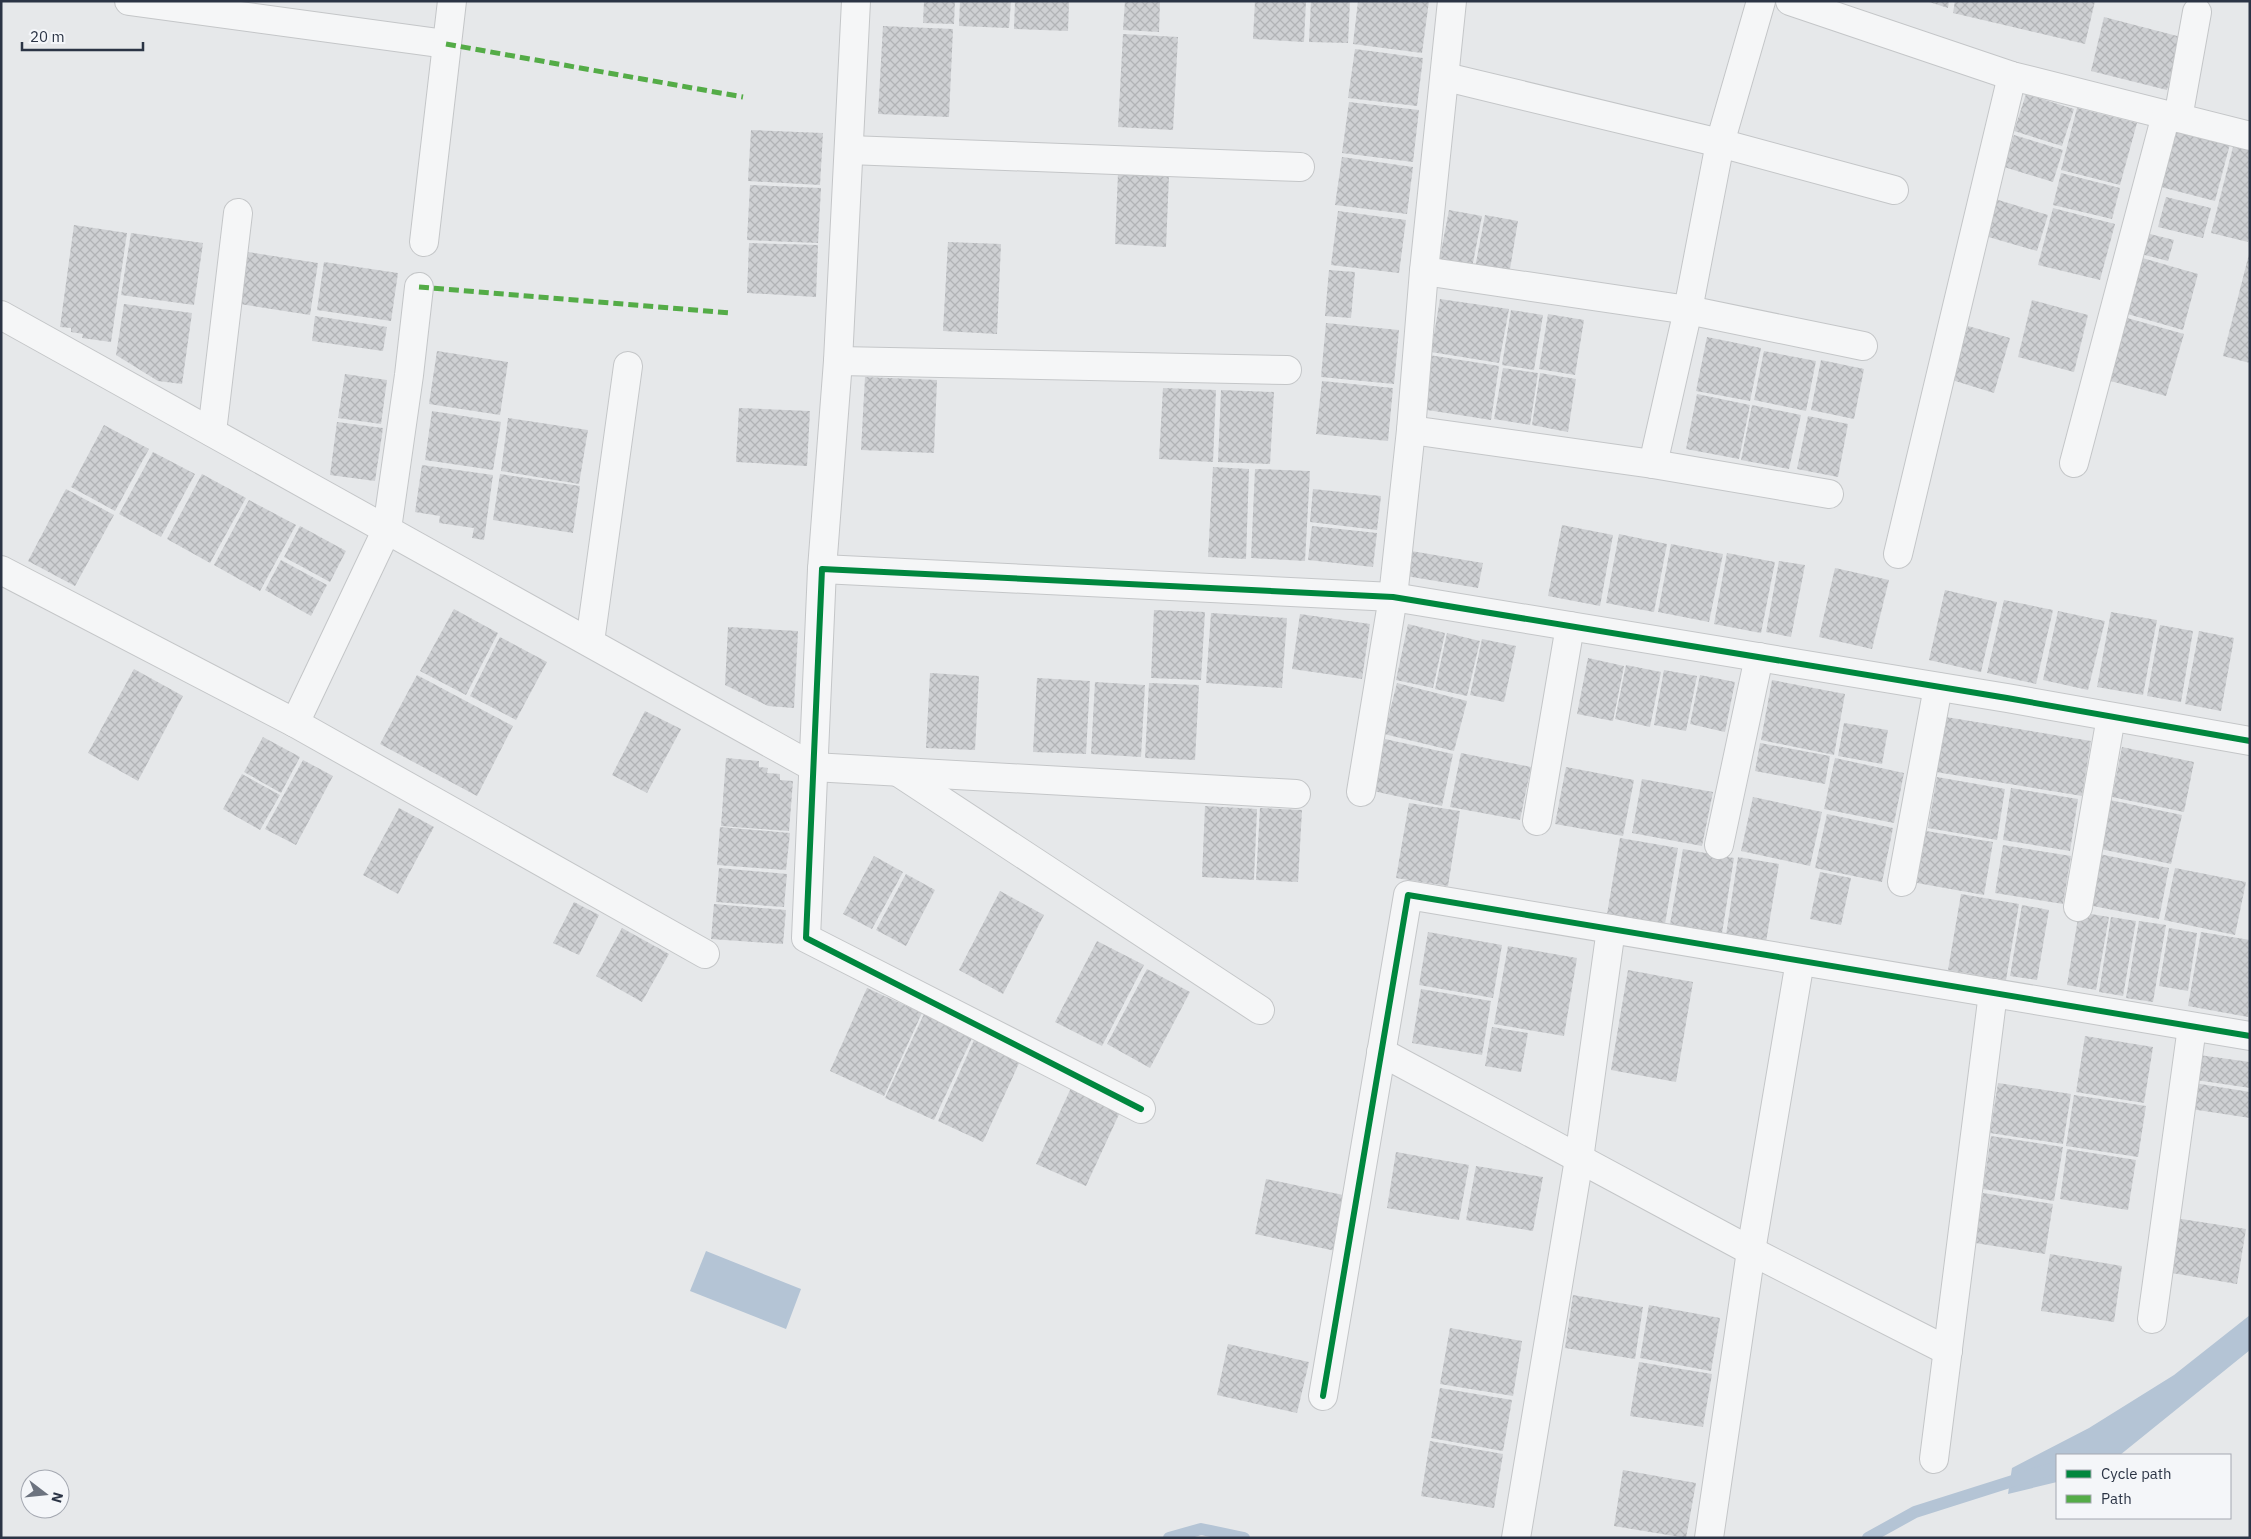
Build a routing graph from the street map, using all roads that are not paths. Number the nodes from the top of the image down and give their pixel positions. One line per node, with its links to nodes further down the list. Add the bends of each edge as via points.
1 (129, 1): 8 (street)
2 (452, 1): 8 (street)
3 (856, 1): 14 (street)
4 (1452, 1): 10 (street)
5 (1761, 1): 13 (street)
6 (1790, 1): 9 (street)
7 (2197, 12): 11 (street)
8 (446, 44): 18 (street)
9 (2012, 76): 11 (street); 33 (street)
10 (1446, 77): 13 (street); 19 (street)
11 (2172, 116): 12 (street); 29 (street)
12 (2250, 136)
13 (1720, 143): 16 (street); 21 (street)
14 (849, 150): 15 (street); 24 (street)
15 (1300, 167)
16 (1894, 190)
17 (238, 213): 28 (street)
18 (424, 242)
19 (1424, 271): 21 (street); 27 (street)
20 (419, 287): 32 (street)
21 (1688, 310): 23 (street); 30 (street)
22 (1, 314): 28 (street)
23 (1863, 346)
24 (838, 361): 26 (street); 34 (street)
25 (628, 366): 38 (street)
26 (1287, 370)
27 (1411, 430): 30 (street); 36 (street)
28 (212, 432): 32 (street)
29 (2074, 463)
30 (1653, 464): 31 (street)
31 (1829, 494)
32 (387, 529): 38 (street); 42 (street)
33 (1898, 554)
34 (822, 569): 36 (street); 44 (street)
35 (1, 570): 42 (street)
36 (1393, 597): 37 (street); 46 (street)
37 (1570, 626): 39 (street); 48 (street)
38 (590, 642): 44 (street)
39 (1759, 657): 40 (street); 49 (street)
40 (1938, 687): 41 (street); 50 (street)
41 (2111, 717): 43 (street); 51 (street)
42 (295, 723): 53 (street)
43 (2250, 741)
44 (813, 767): 45 (street); 60 (street, via 806,938)
45 (897, 771): 47 (street); 56 (street)
46 (1361, 792)
47 (1296, 794)
48 (1537, 821)
49 (1719, 845)
50 (1902, 882)
51 (2078, 907)
52 (1611, 929): 54 (street); 59 (street, via 1408,895); 61 (street)
53 (705, 954)
54 (1800, 961): 55 (street); 62 (street)
55 (1993, 993): 57 (street); 64 (street)
56 (1260, 1010)
57 (2192, 1027): 58 (street); 63 (street)
58 (2250, 1036)
59 (1381, 1052): 61 (street); 65 (street)
60 (1141, 1109)
61 (1578, 1159): 62 (street); 67 (street)
62 (1751, 1251): 64 (street); 68 (street)
63 (2152, 1319)
64 (1948, 1351): 66 (street)
65 (1323, 1396)
66 (1934, 1459)
67 (1516, 1538)
68 (1709, 1538)

